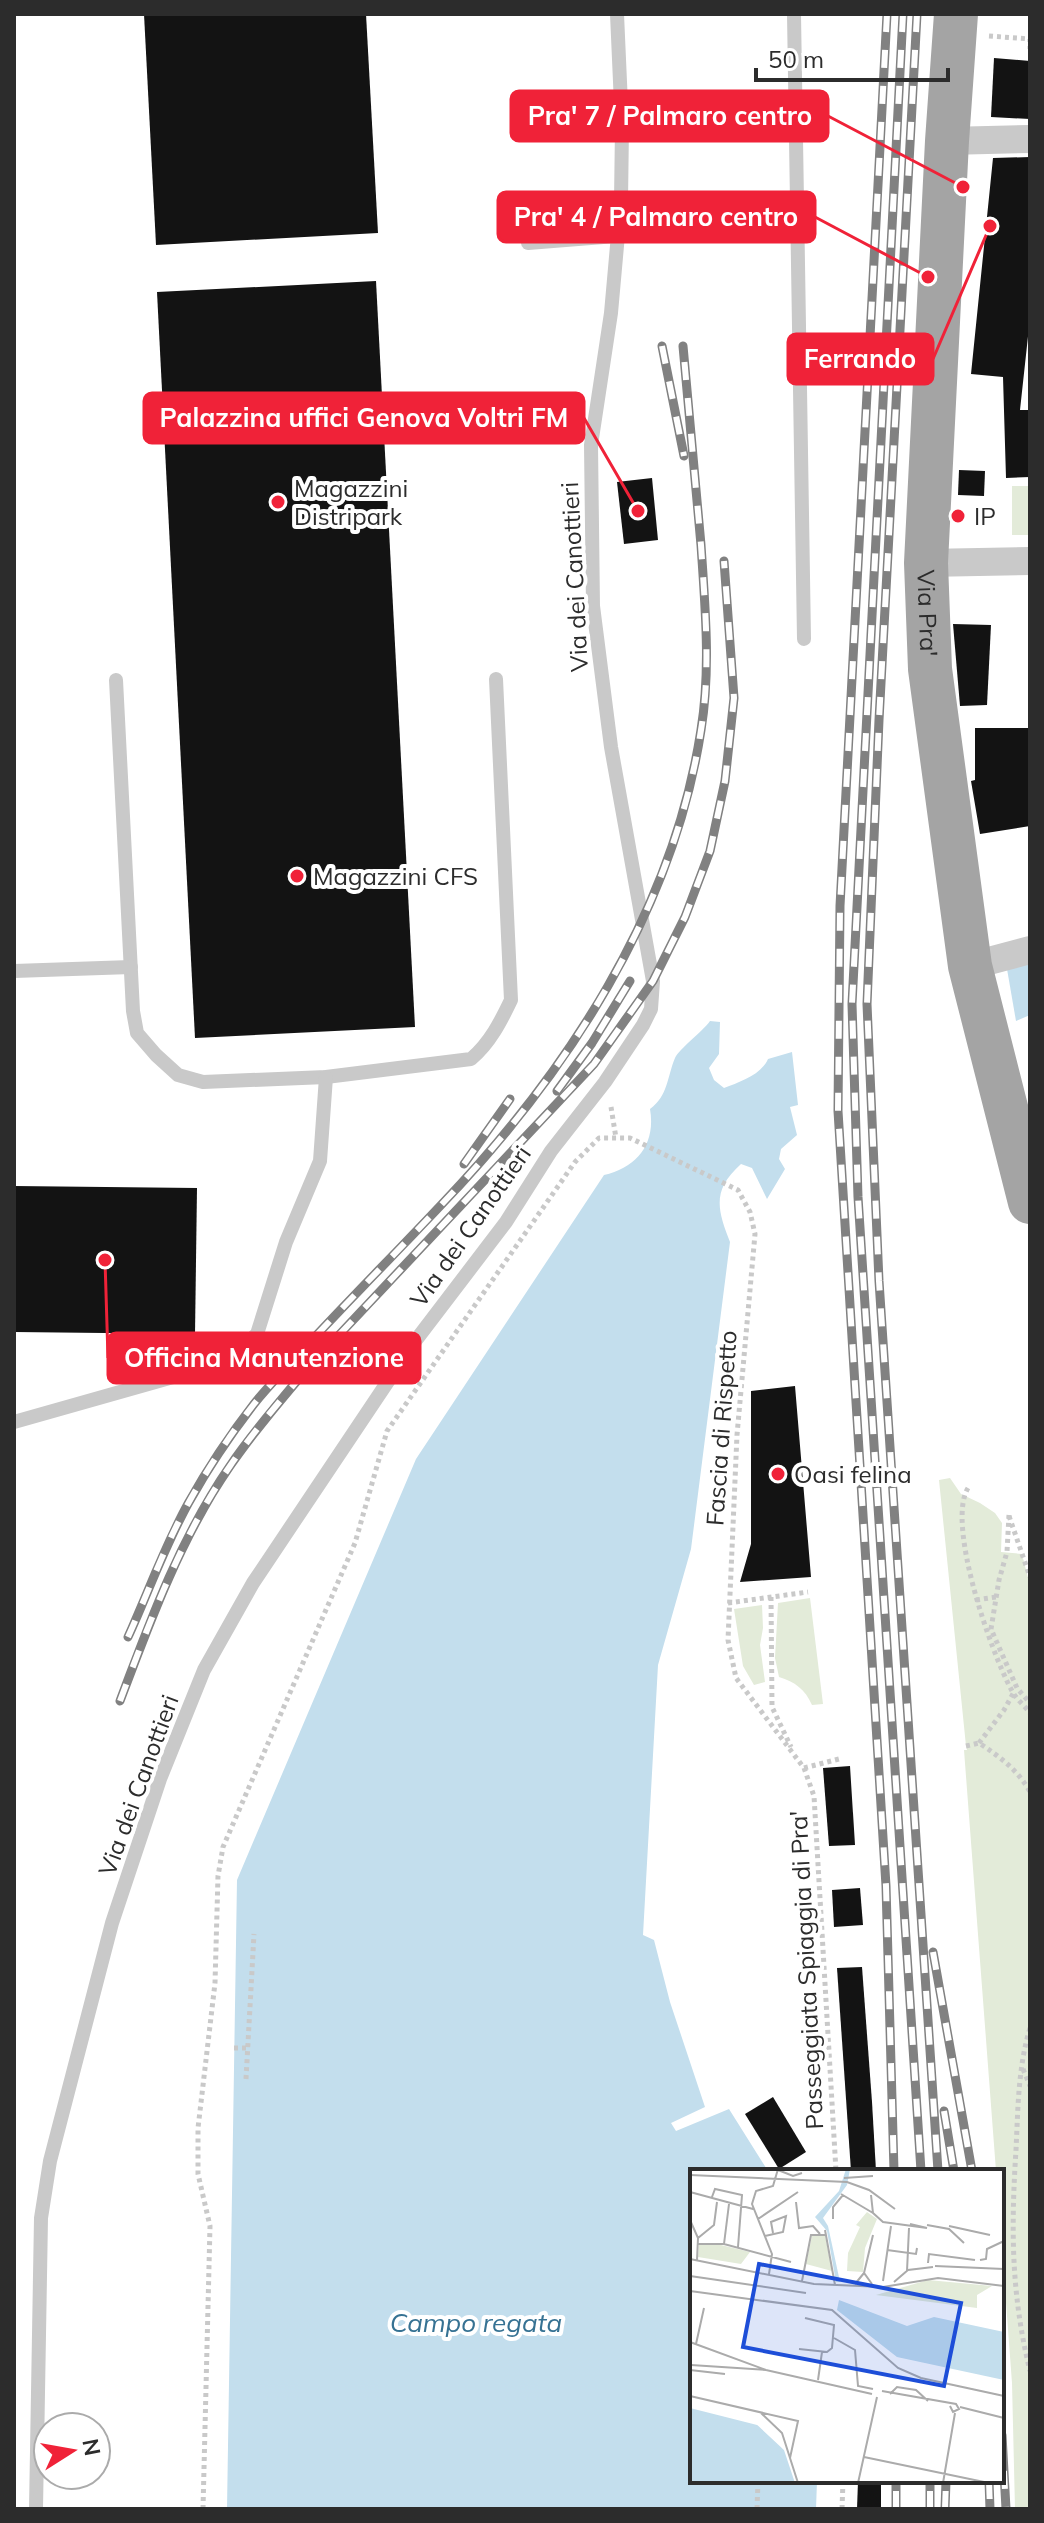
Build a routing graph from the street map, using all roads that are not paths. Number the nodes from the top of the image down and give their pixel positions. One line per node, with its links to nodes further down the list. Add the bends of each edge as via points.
1 (617, 14): 6 (lane, Via dei Canottieri, via 622,127)
2 (794, 14): 10 (lane)
3 (956, 24): 5 (main road, Via Pra')
4 (1030, 139): 5 (street)
5 (947, 141): 9 (main road, Via Pra')
6 (616, 236): 7 (lane); 20 (lane, Via dei Canottieri, via 611,313 591,445 593,606 611,747 653,981 651,1009 506,1222 404,1357 253,1583 204,1670 160,1779 112,1923 50,2161 41,2218)
7 (528, 243)
8 (1030, 561): 9 (street)
9 (926, 563): 16 (main road, Via Pra', via 935,716)
10 (804, 639)
11 (496, 679): 17 (lane, via 511,1000 499,1025 471,1059)
12 (116, 680): 14 (lane)
13 (1030, 950): 16 (street)
14 (131, 967): 15 (lane); 17 (lane, via 137,1033 178,1075 203,1082)
15 (14, 971)
16 (971, 971): 18 (main road, Via Pra', via 987,1041 1011,1090)
17 (326, 1077): 19 (lane, via 320,1161 286,1242 257,1334 226,1362)
18 (1030, 1202)
19 (14, 1422)
20 (36, 2509)

